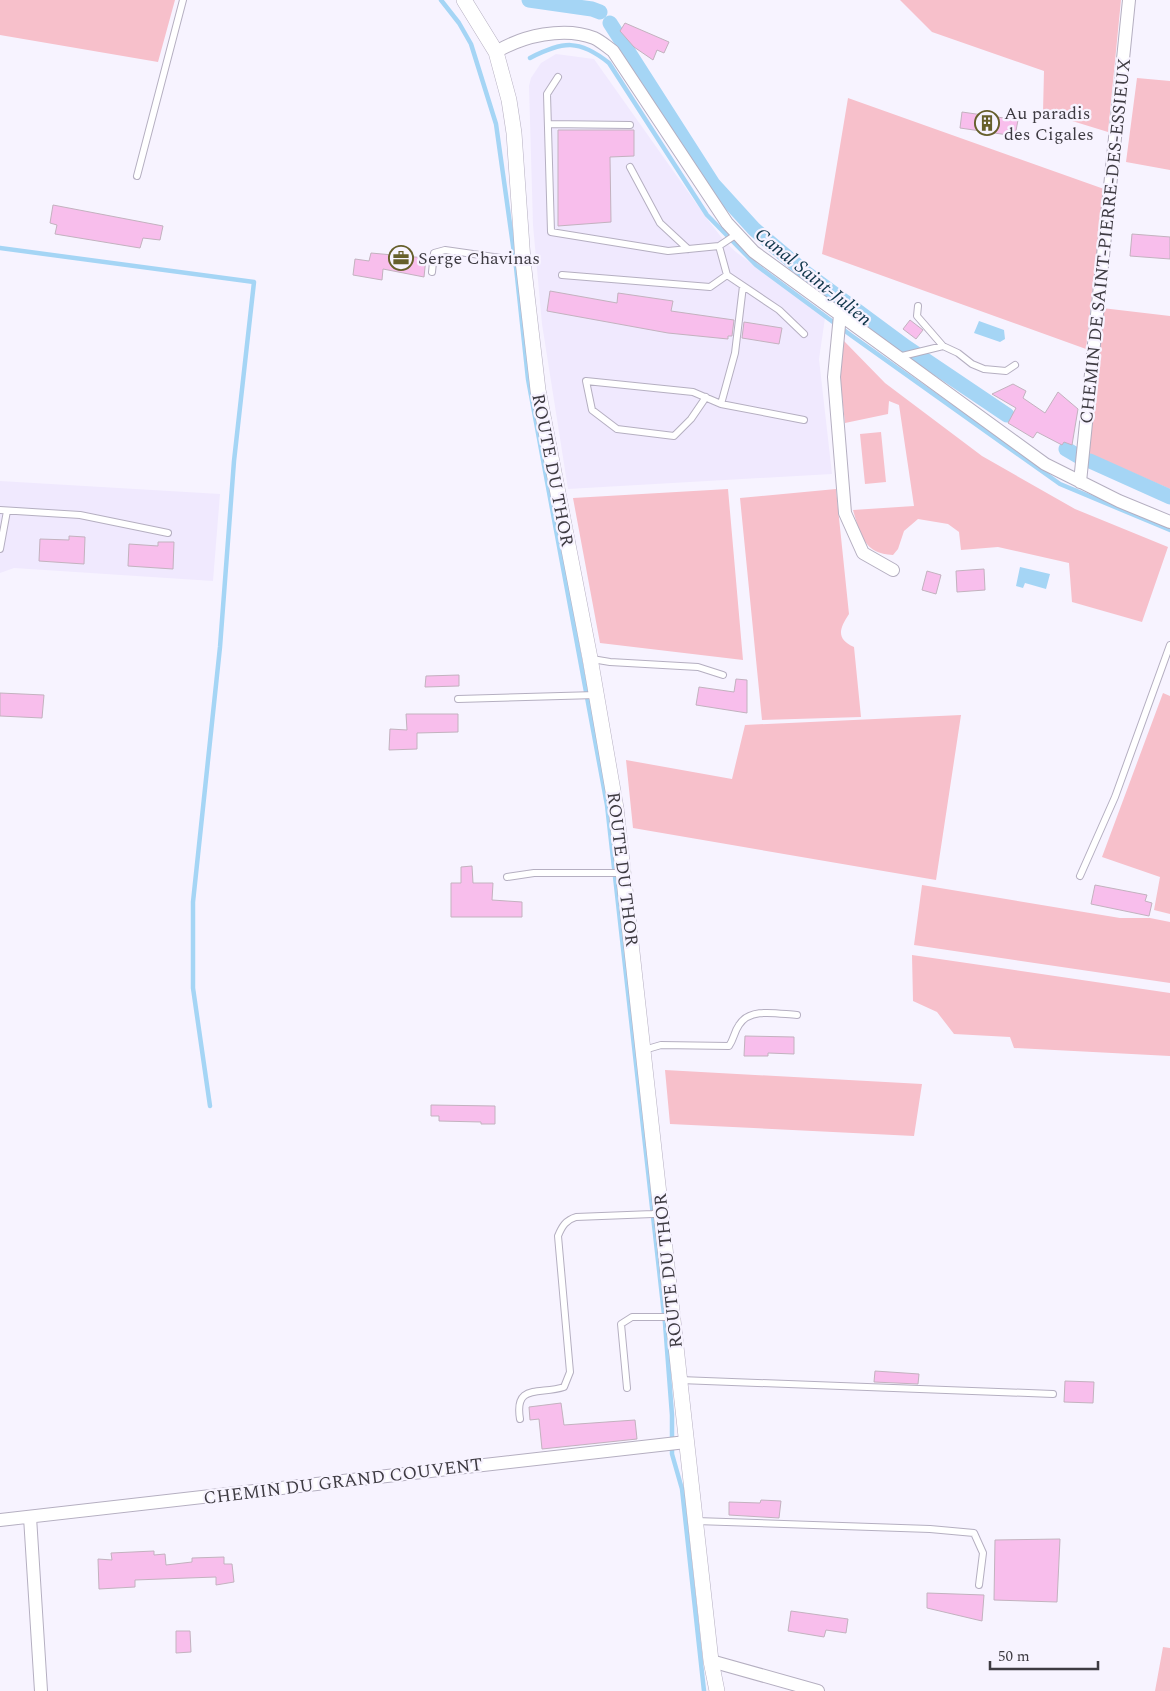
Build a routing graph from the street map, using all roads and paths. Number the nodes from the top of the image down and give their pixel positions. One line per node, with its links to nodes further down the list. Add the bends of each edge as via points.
1 (183, 0): 9 (lane)
2 (464, 0): 4 (street, ROUTE DU THOR)
3 (1129, 0): 27 (street, CHEMIN DE SAINT-PIERRE-DES-ESSIEUX)
4 (496, 52): 10 (street, via 524,40 572,33 595,39 614,51); 13 (street, ROUTE DU THOR, via 514,133)
5 (558, 77): 6 (lane, via 547,94)
6 (548, 124): 7 (lane); 12 (lane, via 551,232 668,251)
7 (630, 125)
8 (630, 168): 12 (lane, via 660,223)
9 (137, 176)
10 (737, 234): 11 (lane); 19 (street, via 754,252)
11 (719, 246): 12 (lane); 16 (lane)
12 (688, 249)
13 (523, 261): 14 (lane, via 445,250 434,253); 34 (street, ROUTE DU THOR, via 538,390)
14 (432, 272)
15 (562, 275): 16 (lane, via 710,286)
16 (727, 275): 17 (lane)
17 (743, 286): 20 (lane, via 779,310); 25 (lane, via 735,353)
18 (918, 306): 21 (lane, via 917,316)
19 (840, 315): 22 (street); 32 (street, via 834,377 845,513 863,553)
20 (804, 334)
21 (943, 346): 22 (lane); 23 (lane, via 984,369 1006,371)
22 (897, 357): 27 (street, via 1045,464)
23 (1015, 364)
24 (706, 398): 24 (lane, via 674,436 617,429 592,410 586,381 694,392); 25 (lane)
25 (721, 404): 26 (lane)
26 (804, 420)
27 (1080, 482): 29 (street)
28 (3, 511): 30 (lane, via 80,515); 31 (lane)
29 (1170, 522)
30 (168, 533)
31 (0, 549)
32 (893, 570)
33 (1170, 645): 39 (lane, via 1115,797)
34 (590, 658): 35 (lane, via 698,667); 36 (street, ROUTE DU THOR)
35 (723, 675)
36 (597, 695): 37 (lane); 38 (street, ROUTE DU THOR)
37 (458, 699)
38 (624, 873): 40 (lane, via 534,873); 42 (street, ROUTE DU THOR)
39 (1080, 876)
40 (507, 877)
41 (797, 1015): 42 (lane, via 756,1013 746,1016 728,1046 661,1045)
42 (644, 1050): 43 (street, ROUTE DU THOR)
43 (661, 1211): 44 (street, ROUTE DU THOR); 48 (lane, via 576,1217 562,1227 558,1236 570,1372 564,1387 527,1392 518,1406)
44 (673, 1316): 45 (street, ROUTE DU THOR); 46 (lane, via 632,1317 621,1324)
45 (680, 1380): 47 (lane); 49 (street, ROUTE DU THOR)
46 (627, 1388)
47 (1053, 1394)
48 (520, 1419)
49 (686, 1442): 50 (street, CHEMIN DU GRAND COUVENT); 52 (street, ROUTE DU THOR)
50 (30, 1517): 51 (street, CHEMIN DU GRAND COUVENT); 55 (street)
51 (0, 1520)
52 (696, 1521): 53 (lane, via 974,1533 982,1553); 54 (street, ROUTE DU THOR)
53 (979, 1585)
54 (711, 1661): 56 (street, ROUTE DU THOR); 57 (street)
55 (41, 1691)
56 (717, 1691)
57 (818, 1691)

